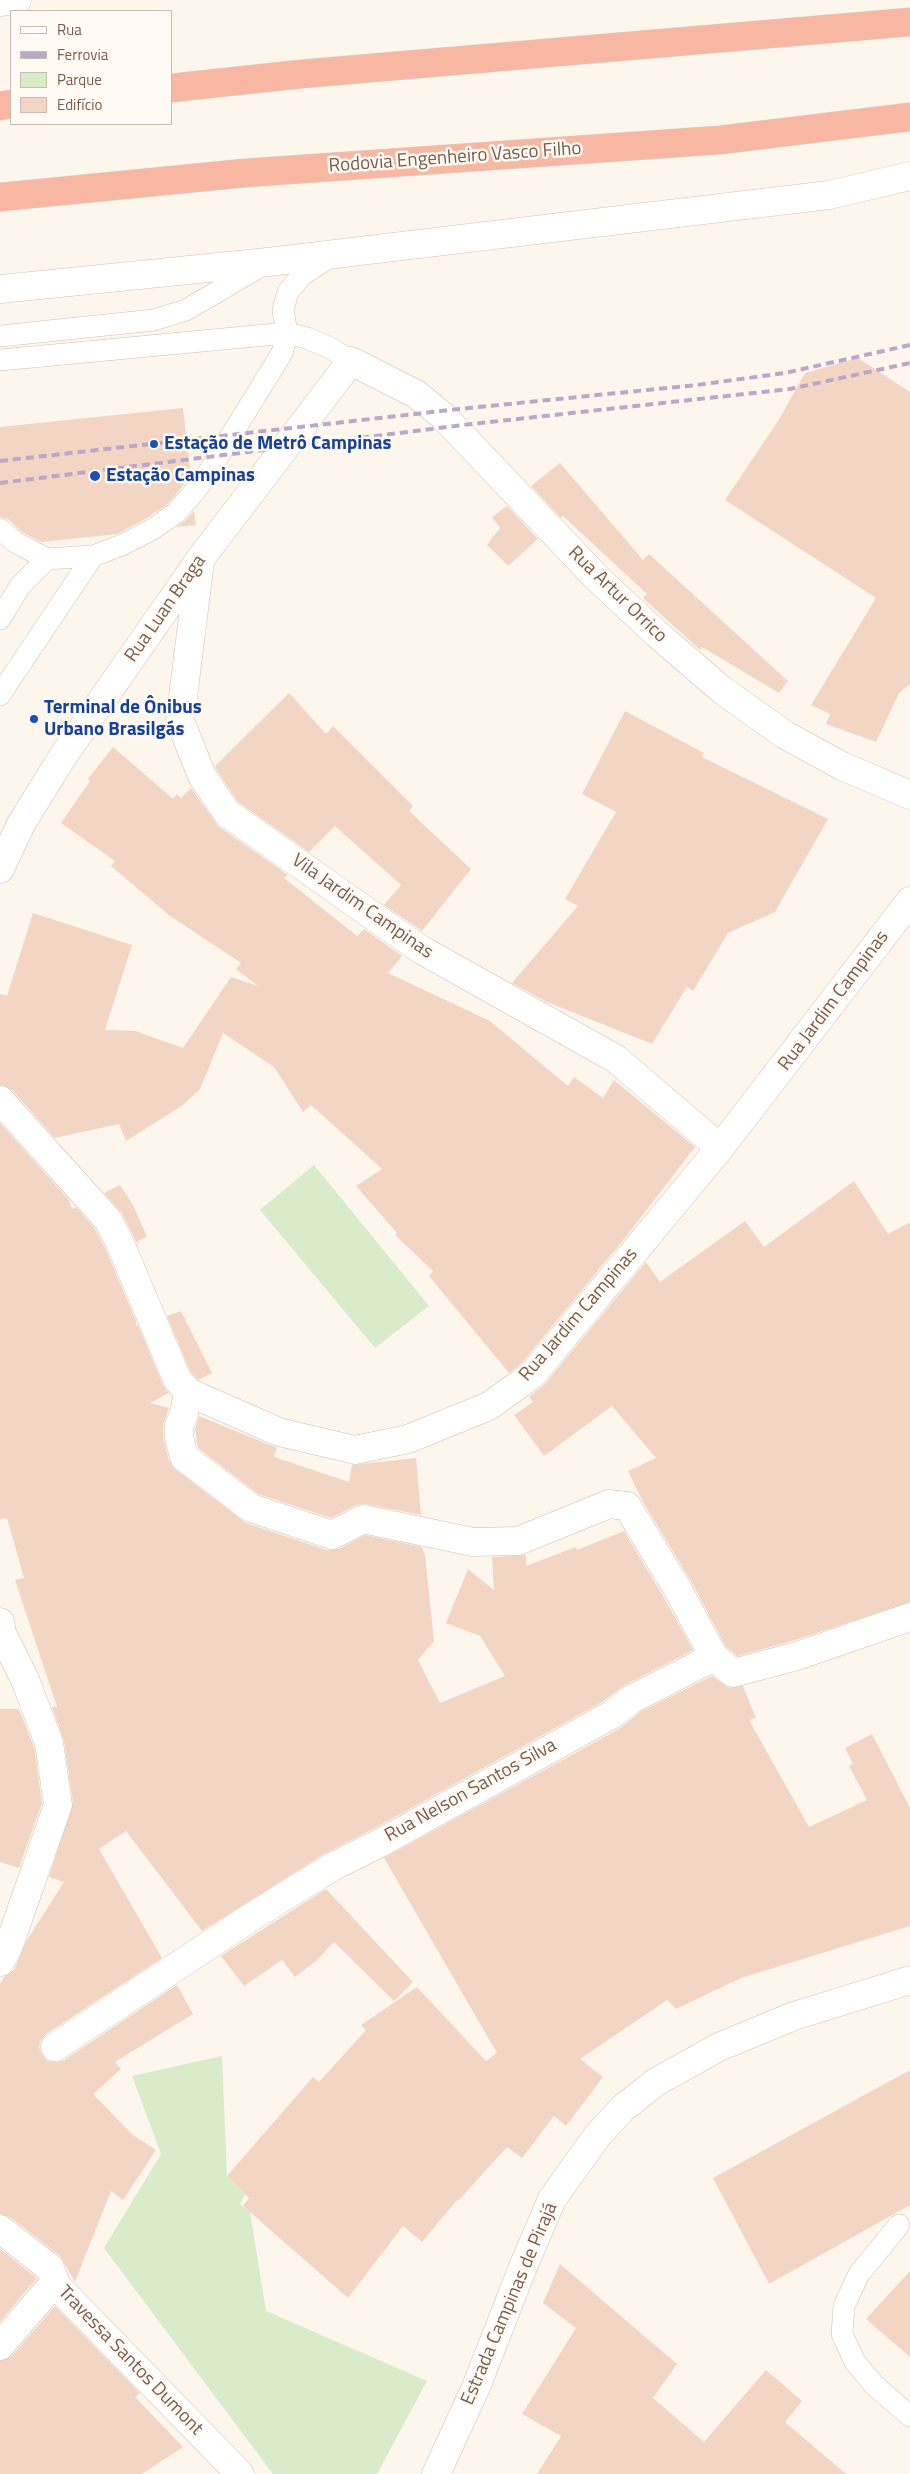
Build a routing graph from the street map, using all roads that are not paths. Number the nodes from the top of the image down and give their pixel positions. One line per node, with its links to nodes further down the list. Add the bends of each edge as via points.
1 (17, 0): 2 (street)
2 (0, 2)
3 (910, 22): 4 (highway)
4 (172, 88)
5 (910, 117): 7 (highway, Rodovia Engenheiro Vasco Filho, via 720,140 246,172)
6 (910, 176): 8 (street, via 829,195)
7 (0, 198)
8 (334, 254): 9 (street); 11 (lane, via 302,275 288,292 283,310)
9 (268, 262): 10 (street); 12 (lane, via 186,310 154,320)
10 (0, 289)
11 (287, 332): 13 (lane); 14 (lane, via 330,348); 16 (lane, via 282,354 196,490 176,512 153,529)
12 (0, 336)
13 (0, 360)
14 (351, 361): 17 (street, Rua Luan Braga); 22 (street, Rua Artur Orrico, via 416,394 443,416 598,578 722,690 785,735 842,766)
15 (0, 529): 18 (lane, via 15,542)
16 (93, 556): 18 (lane); 21 (lane)
17 (201, 558): 23 (street, Rua Luan Braga, via 63,756 21,824); 26 (street, Vila Jardim Campinas, via 180,721 202,776 227,813 420,949 616,1059)
18 (47, 559): 19 (lane)
19 (10, 587): 20 (lane)
20 (0, 619)
21 (0, 696)
22 (910, 795)
23 (0, 870)
24 (910, 901): 26 (street, Rua Jardim Campinas)
25 (0, 1100): 27 (street, via 108,1220 177,1379)
26 (720, 1148): 27 (street, Rua Jardim Campinas, via 532,1375 489,1406 408,1439 355,1450 279,1432)
27 (188, 1392): 30 (street, via 179,1426 184,1457 250,1508 332,1535 363,1519 473,1542 518,1541 609,1504 627,1506)
28 (910, 1618): 30 (street, via 797,1656 733,1673)
29 (0, 1622): 31 (street, via 49,1743 58,1805 8,1948)
30 (714, 1657): 33 (street, Rua Nelson Santos Silva, via 632,1698 610,1715 332,1867)
31 (0, 1962)
32 (910, 1980): 40 (street, Estrada Campinas de Pirajá, via 794,2016 719,2047 656,2082 623,2108 598,2135 552,2200 476,2387)
33 (55, 2047)
34 (899, 2224): 38 (lane, via 859,2274 844,2306 842,2334 855,2362 875,2386)
35 (0, 2229): 36 (street, Travessa Santos Dumont, via 50,2268)
36 (54, 2283): 37 (street); 39 (street, Travessa Santos Dumont)
37 (0, 2346)
38 (910, 2416)
39 (240, 2474)
40 (436, 2474)

